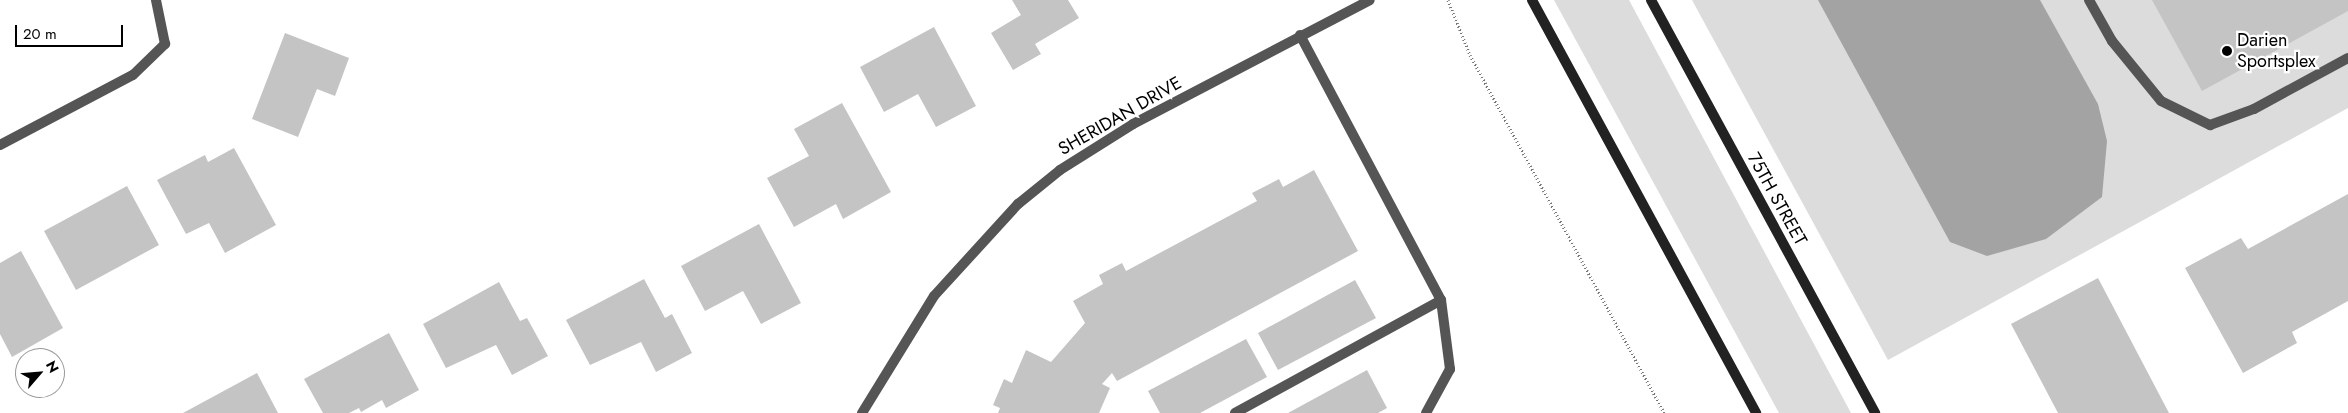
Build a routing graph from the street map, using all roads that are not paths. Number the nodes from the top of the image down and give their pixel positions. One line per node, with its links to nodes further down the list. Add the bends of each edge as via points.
1 (156, 0): 8 (street, via 165,44 133,75)
2 (1370, 0): 6 (street, SHERIDAN DRIVE)
3 (1532, 0): 13 (main road)
4 (1651, 0): 14 (main road, 75TH STREET)
5 (2089, 0): 7 (street, via 2112,41 2161,101 2210,125 2254,109)
6 (1300, 35): 9 (street); 10 (street, SHERIDAN DRIVE, via 1104,141 1018,204 934,296)
7 (2348, 58)
8 (0, 145)
9 (1441, 300): 11 (street); 12 (street, via 1450,370)
10 (862, 413)
11 (1235, 413)
12 (1426, 413)
13 (1756, 413)
14 (1875, 413)

